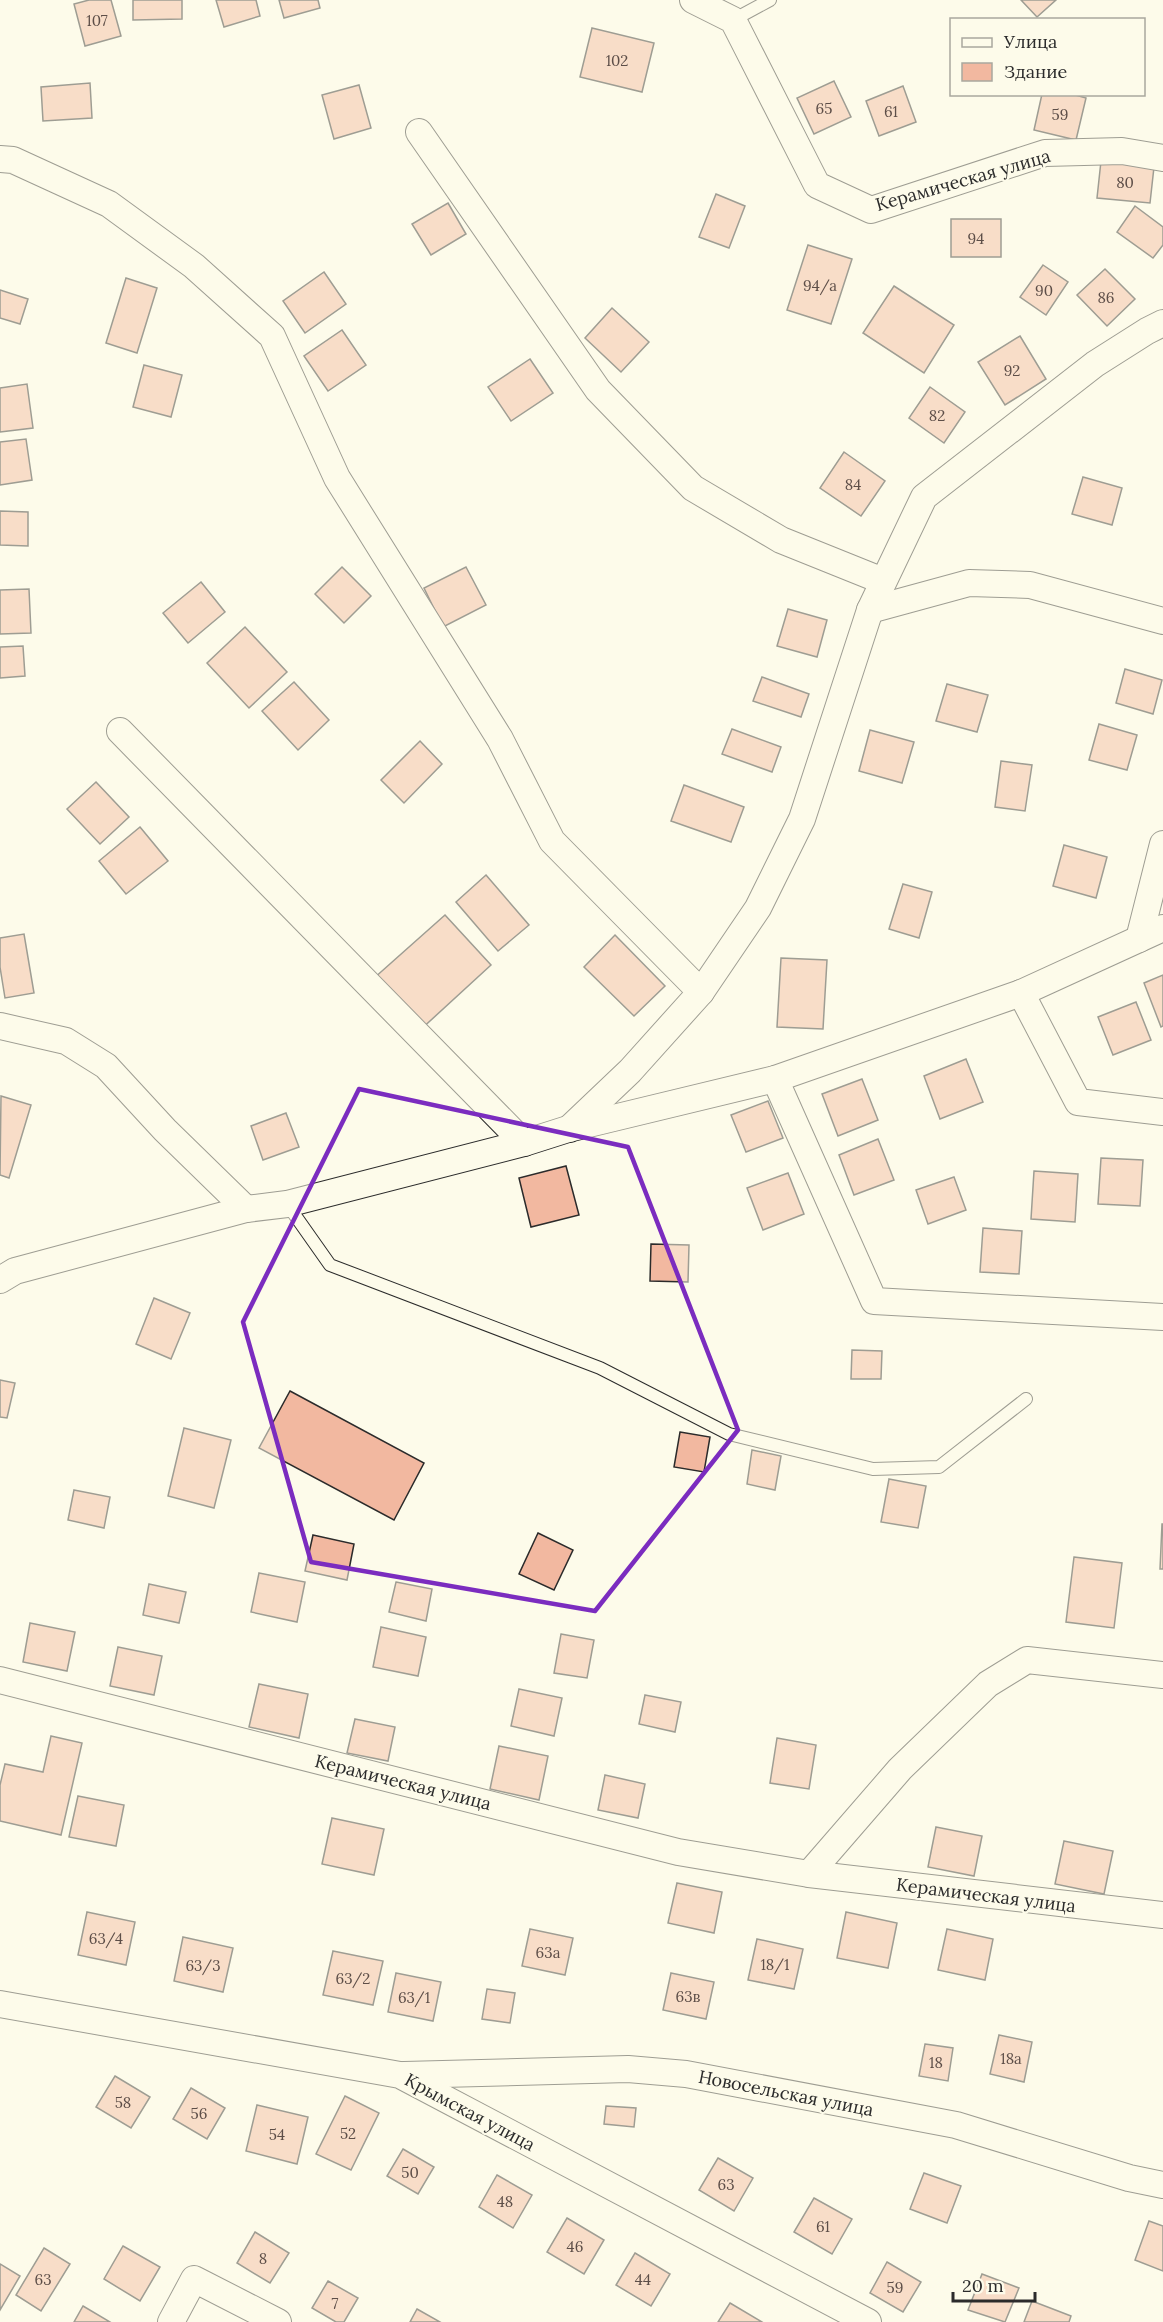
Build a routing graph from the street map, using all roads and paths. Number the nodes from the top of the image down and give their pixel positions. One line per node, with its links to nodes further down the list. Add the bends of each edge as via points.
1 (693, 0): 3 (street)
2 (770, 0): 3 (lane)
3 (733, 20): 5 (street, Керамическая улица, via 817,185 871,210 1045,153 1122,151)
4 (419, 132): 8 (street, via 598,390 693,488 780,540)
5 (1163, 158)
6 (0, 159): 15 (street, via 13,160 109,204 194,266 272,336 337,478 500,740 552,841)
7 (1163, 323): 8 (street, via 1095,364 924,497)
8 (883, 582): 9 (street)
9 (870, 610): 10 (street, via 969,583 1030,585); 15 (street, via 802,819 758,908)
10 (1163, 621)
11 (120, 730): 21 (street)
12 (1163, 844): 14 (street)
13 (1163, 928): 14 (street)
14 (1139, 939): 16 (street)
15 (701, 992): 20 (street, via 630,1071)
16 (1021, 993): 18 (street); 19 (street, via 1078,1102)
17 (0, 1026): 23 (street, via 66,1041 106,1066)
18 (775, 1079): 20 (street); 25 (street, via 874,1301)
19 (1163, 1112)
20 (568, 1129): 21 (street)
21 (524, 1143): 22 (street)
22 (287, 1204): 23 (street); 26 (lane, via 330,1265 600,1368 729,1434 873,1469 939,1467)
23 (246, 1209): 24 (street, via 15,1271)
24 (0, 1280)
25 (1163, 1317)
26 (1026, 1399)
27 (1163, 1675): 29 (street, via 1027,1660 988,1684 908,1762)
28 (0, 1680): 29 (street, Керамическая улица, via 678,1852)
29 (808, 1874): 30 (street, Керамическая улица)
30 (1163, 1915)
31 (0, 2004): 32 (street, Крымская улица)
32 (400, 2075): 33 (street, Новосельская улица, via 628,2069 686,2074 956,2125); 36 (street, Крымская улица)
33 (1163, 2185)
34 (171, 2322): 35 (street, via 194,2279)
35 (278, 2322)
36 (868, 2322)

